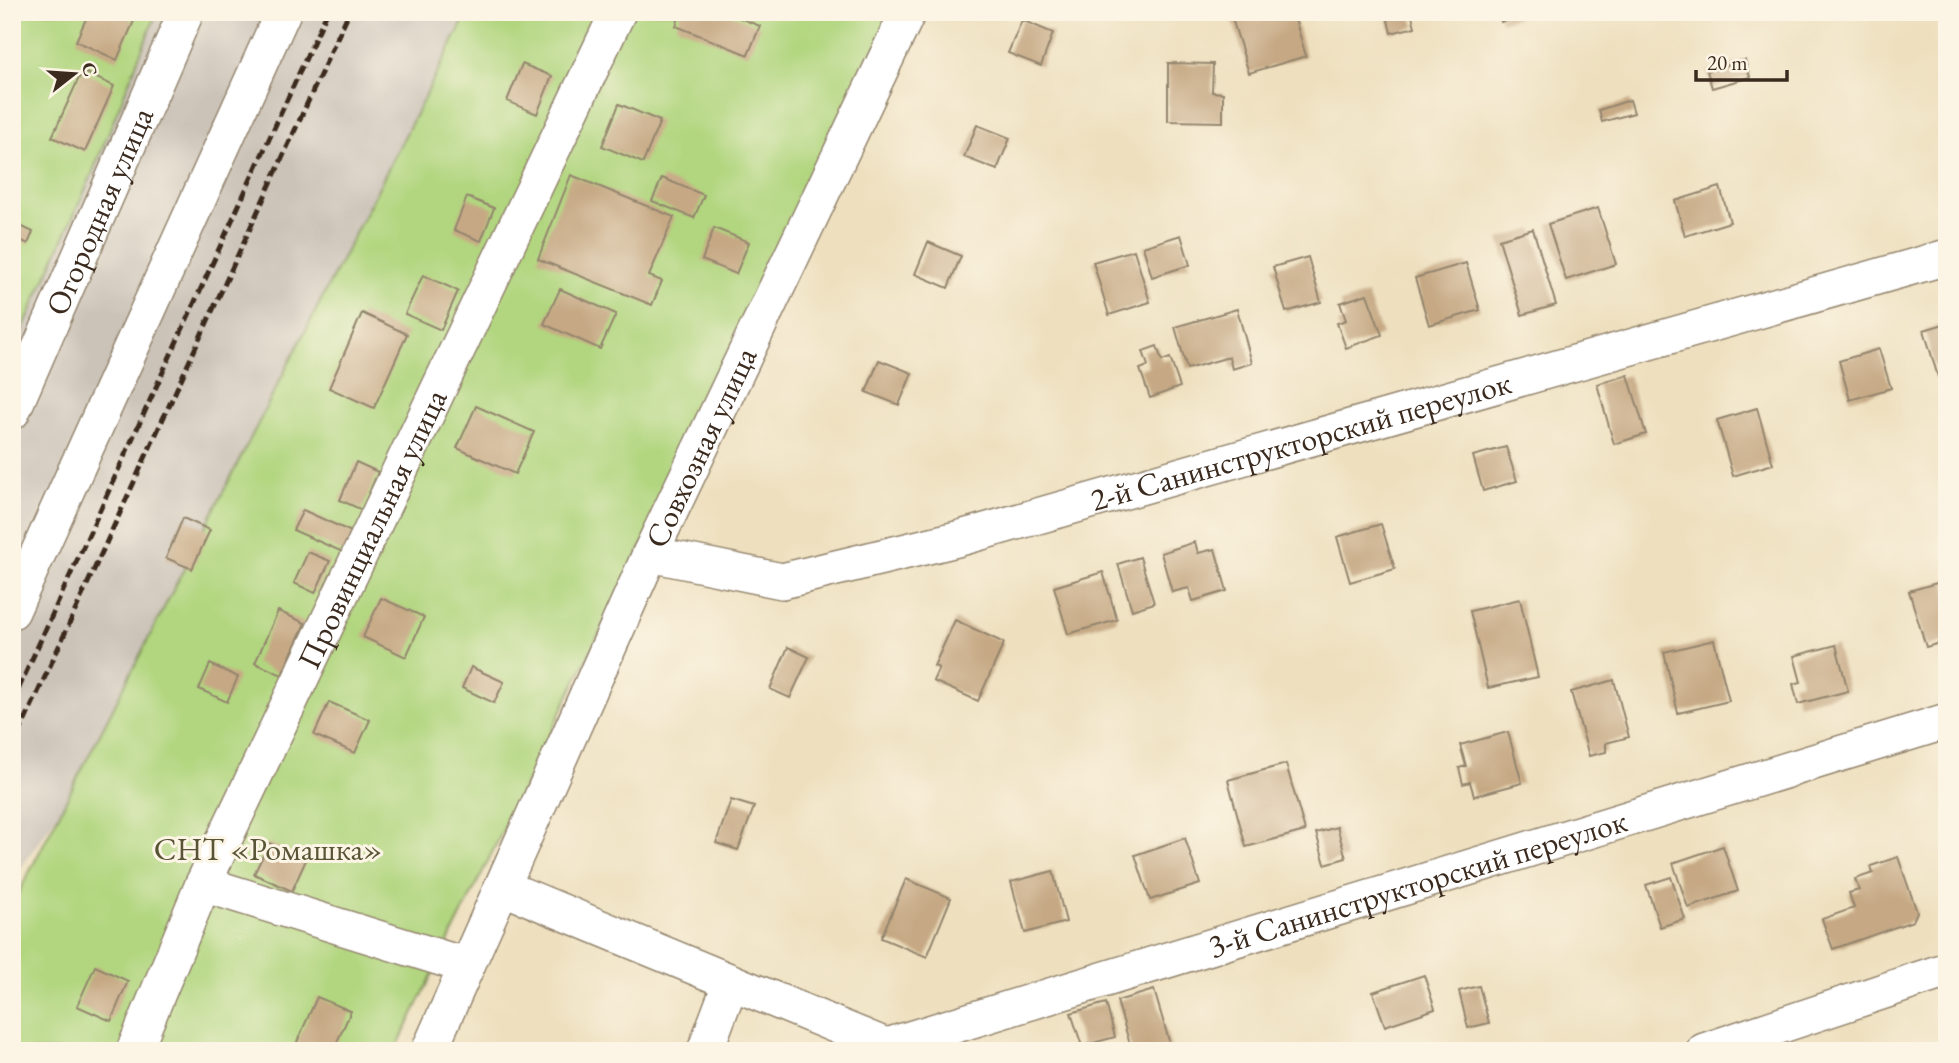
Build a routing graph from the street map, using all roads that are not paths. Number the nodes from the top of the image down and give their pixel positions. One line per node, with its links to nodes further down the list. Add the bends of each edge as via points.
1 (187, 12): 6 (street, Огородная улица)
2 (283, 12): 8 (street)
3 (618, 12): 10 (street, Провинциальная улица)
4 (908, 12): 7 (street, Совхозная улица)
5 (1947, 257): 7 (street, 2-й Санинструкторский переулок, via 957,539 782,581)
6 (12, 412)
7 (650, 554): 11 (street, Совхозная улица)
8 (12, 611)
9 (1947, 721): 15 (street, 3-й Санинструкторский переулок)
10 (203, 884): 12 (street); 16 (street, Провинциальная улица)
11 (502, 887): 12 (street, Совхозная улица); 14 (street)
12 (467, 966): 17 (street, Совхозная улица)
13 (1947, 970): 19 (street)
14 (731, 982): 15 (street); 18 (street)
15 (893, 1049)
16 (134, 1051)
17 (429, 1051)
18 (705, 1051)
19 (1704, 1051)

